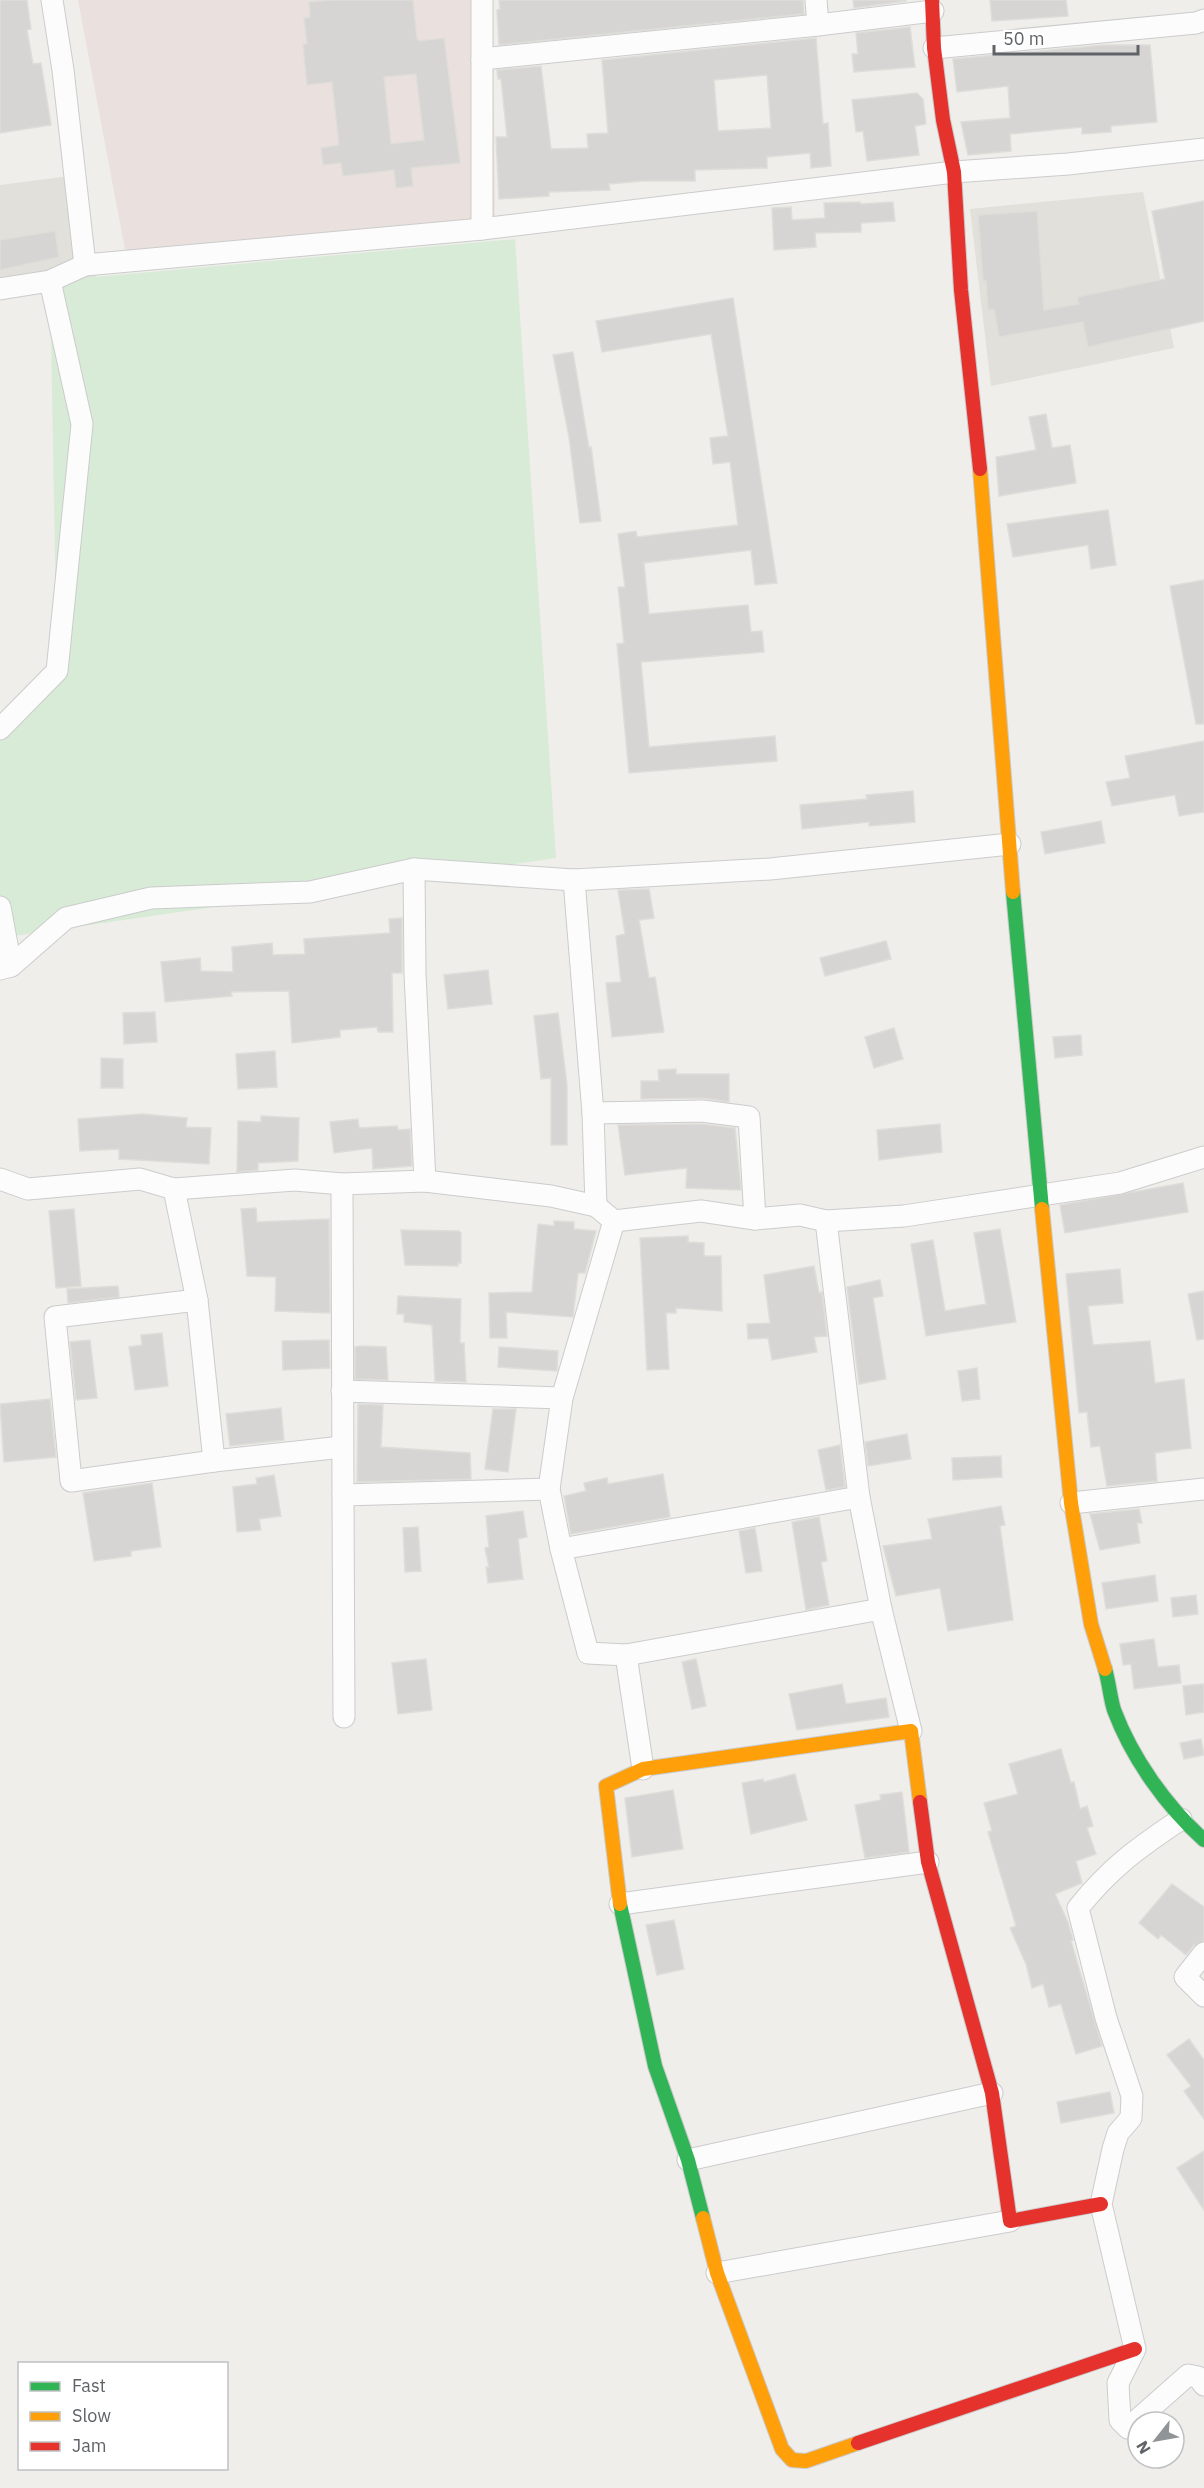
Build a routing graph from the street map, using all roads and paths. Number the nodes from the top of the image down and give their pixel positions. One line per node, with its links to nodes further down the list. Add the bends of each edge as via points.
1 (52, 0): 12 (street)
2 (482, 0): 8 (street)
3 (816, 0): 6 (street)
4 (932, 5): 6 (street); 7 (street)
5 (1204, 20): 7 (street)
6 (818, 25): 8 (street)
7 (934, 48): 10 (street)
8 (482, 59): 11 (street)
9 (1204, 149): 10 (street)
10 (954, 172): 11 (street); 16 (street)
11 (482, 229): 12 (street)
12 (86, 265): 13 (street)
13 (50, 281): 14 (street); 15 (street, via 82,424 57,671)
14 (0, 289)
15 (0, 729)
16 (1010, 844): 18 (street, via 770,869); 27 (street)
17 (414, 869): 18 (street); 20 (street, via 310,892 151,898 66,918); 24 (street)
18 (574, 880): 21 (street)
19 (0, 907): 20 (street)
20 (6, 968)
21 (593, 1113): 28 (street); 29 (street, via 702,1112 749,1117)
22 (1204, 1157): 27 (street, via 1120,1183)
23 (0, 1179): 26 (street, via 28,1189 140,1179)
24 (424, 1181): 25 (street); 28 (street, via 551,1196)
25 (342, 1184): 26 (street, via 296,1180); 33 (street)
26 (174, 1189): 32 (street)
27 (1040, 1197): 31 (street, via 904,1216); 41 (street)
28 (596, 1206): 30 (street)
29 (755, 1219): 30 (street, via 701,1211); 31 (street, via 800,1215)
30 (614, 1221): 34 (street)
31 (826, 1221): 40 (street)
32 (197, 1300): 36 (street); 36 (street, via 56,1317 71,1480)
33 (342, 1391): 34 (street); 35 (street)
34 (562, 1398): 37 (street)
35 (342, 1447): 36 (street); 39 (street)
36 (214, 1461)
37 (549, 1489): 39 (street); 42 (street)
38 (1204, 1489): 41 (street)
39 (343, 1495): 45 (street)
40 (859, 1497): 42 (street); 43 (street)
41 (1071, 1503): 48 (street, via 1091,1624 1114,1709 1138,1758)
42 (561, 1550): 44 (street, via 588,1653)
43 (881, 1609): 44 (street); 46 (street)
44 (626, 1654): 47 (street)
45 (344, 1717)
46 (911, 1731): 47 (street); 50 (street)
47 (643, 1769): 51 (street, via 606,1786)
48 (1181, 1819): 49 (street); 56 (street, via 1128,1855 1078,1908 1106,2018 1132,2096 1131,2118 1118,2133)
49 (1204, 1840)
50 (928, 1862): 51 (street); 54 (street)
51 (620, 1904): 55 (street, via 655,2066)
52 (1204, 1953): 53 (street, via 1185,1977)
53 (1204, 1996)
54 (992, 2093): 55 (street); 57 (street)
55 (688, 2160): 58 (street)
56 (1101, 2204): 57 (street); 59 (street)
57 (1010, 2221): 58 (street)
58 (717, 2273): 59 (street, via 782,2449 792,2460 806,2461)
59 (1135, 2349): 60 (street, via 1118,2383 1120,2420 1128,2428 1188,2375 1198,2377)
60 (1204, 2385)

